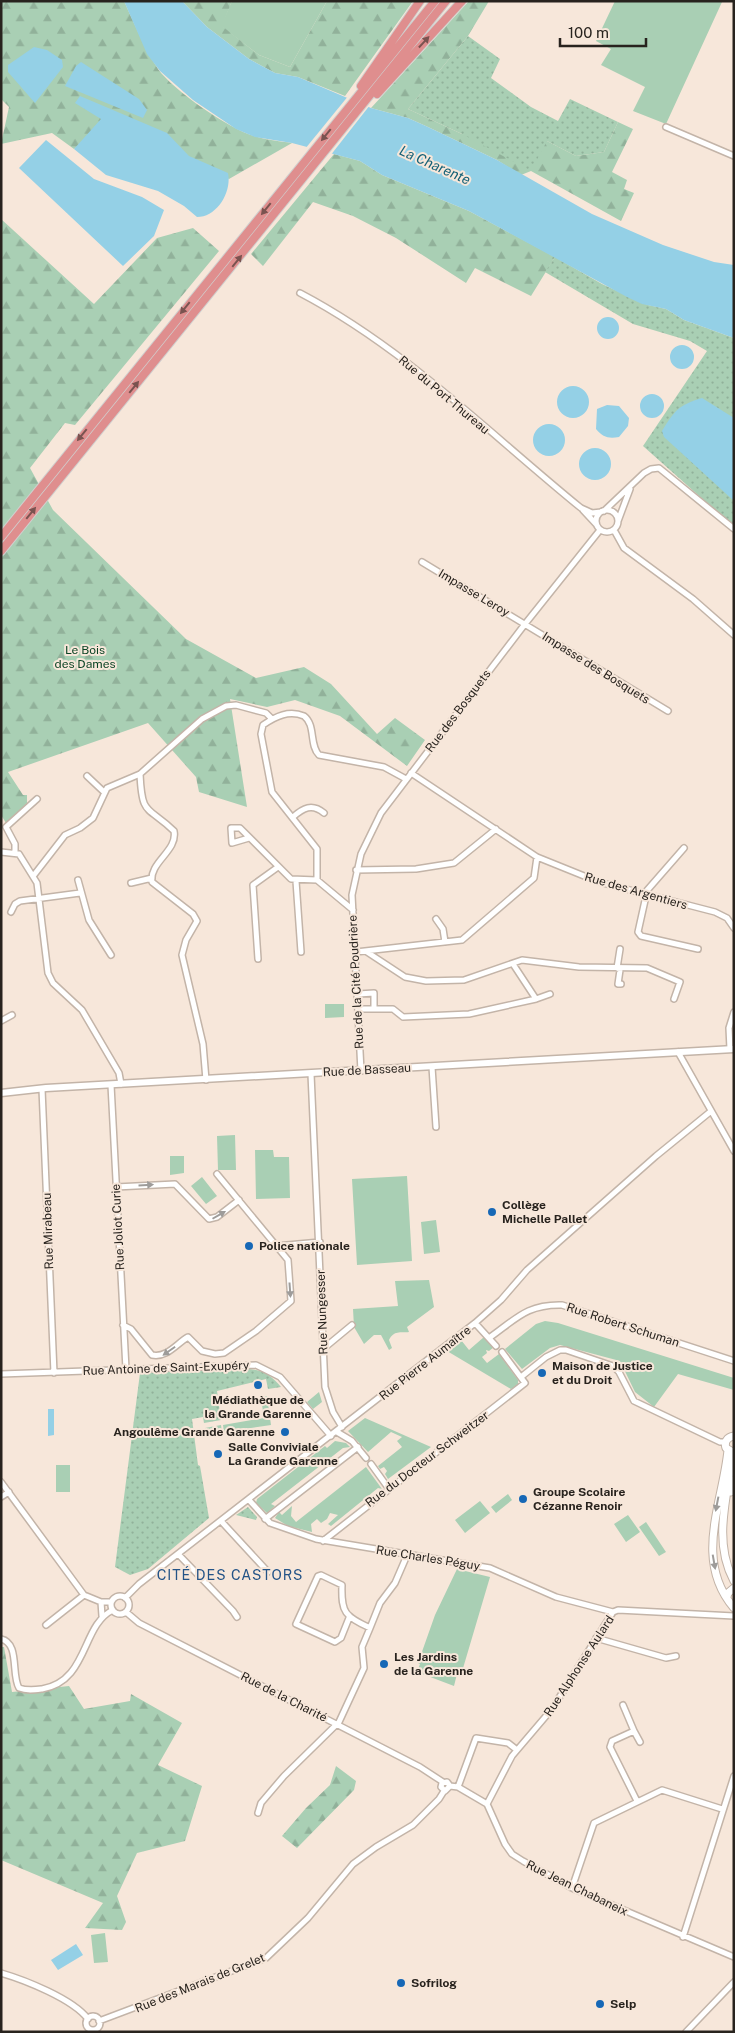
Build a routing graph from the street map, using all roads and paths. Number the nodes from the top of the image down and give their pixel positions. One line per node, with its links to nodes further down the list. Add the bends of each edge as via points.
1 (420, 1): 5 (highway)
2 (435, 1): 5 (highway)
3 (446, 1): 6 (highway)
4 (462, 1): 6 (highway, one-way to 4)
5 (364, 85): 18 (highway, one-way to 18, via 356,99)
6 (377, 89): 19 (highway, one-way to 6)
7 (666, 127): 8 (street)
8 (734, 156)
9 (300, 293): 11 (street, Rue du Port Thureau, via 390,350)
10 (632, 487): 12 (street); 13 (street); 15 (street, via 647,471 659,468)
11 (581, 508): 12 (street, Rue du Port Thureau, via 592,513); 14 (street, Rue du Port Thureau)
12 (602, 512): 13 (street, via 613,512); 14 (street)
13 (618, 521): 17 (street)
14 (596, 524): 16 (street)
15 (734, 529)
16 (600, 530): 17 (street); 21 (street, Rue des Bosquets)
17 (614, 530): 22 (street, via 624,548 693,599)
18 (1, 536)
19 (1, 551)
20 (422, 562): 21 (street, Impasse Leroy)
21 (525, 624): 23 (street, Impasse des Bosquets); 25 (street, Rue des Bosquets)
22 (734, 635)
23 (668, 711)
24 (272, 718): 26 (street, via 266,713 236,705 226,706 202,719); 28 (street, via 289,713 304,716 310,723 315,749 320,756 384,767); 32 (street, via 264,724 261,734 272,792)
25 (411, 773): 28 (street, Rue des Bosquets); 33 (street, Rue des Argentiers)
26 (140, 774): 29 (street, via 111,785); 42 (street, via 143,803 152,815 174,830 175,836 152,872)
27 (87, 776): 29 (street)
28 (406, 779): 40 (street, Rue des Bosquets, via 381,813)
29 (104, 792): 41 (street, via 96,813 88,823 65,835)
30 (37, 799): 37 (street, via 6,826 15,844)
31 (324, 813): 32 (street, via 308,807)
32 (293, 818): 44 (street, via 317,849)
33 (496, 829): 38 (street, Rue des Argentiers); 40 (street, via 454,863 416,869)
34 (249, 838): 39 (street)
35 (684, 848): 48 (street)
36 (1, 852): 37 (street)
37 (15, 852): 41 (street)
38 (538, 857): 48 (street, Rue des Argentiers, via 599,882); 54 (street, via 534,878 462,940)
39 (278, 867): 45 (street); 61 (street, via 253,885)
40 (356, 870): 50 (street, Rue des Bosquets)
41 (34, 875): 49 (street)
42 (152, 878): 46 (street); 79 (street, via 155,887 193,914 197,921 182,955 203,1044)
43 (78, 880): 47 (street)
44 (317, 880): 45 (street); 50 (street, Rue de la Cité Poudrière)
45 (296, 881): 57 (street)
46 (131, 883)
47 (80, 893): 49 (street); 60 (street, via 89,920)
48 (645, 895): 53 (street, Rue des Argentiers, via 715,912 727,918); 56 (street, via 638,932 641,936)
49 (40, 899): 51 (street, via 20,901); 80 (street, via 48,973 53,983 82,1010 119,1073)
50 (353, 910): 58 (street, Rue de la Cité Poudrière)
51 (12, 912)
52 (436, 919): 54 (street, via 443,929)
53 (734, 928)
54 (445, 942): 59 (street)
55 (620, 949): 63 (street)
56 (698, 949)
57 (301, 952)
58 (356, 952): 59 (street); 65 (street, Rue de la Cité Poudrière)
59 (367, 952): 62 (street, via 405,977 426,981 464,980)
60 (111, 955)
61 (258, 959)
62 (513, 964): 63 (street, via 522,960); 67 (street)
63 (617, 968): 64 (street, via 620,970 618,984); 68 (street, via 647,968 680,982)
64 (621, 984)
65 (358, 994): 69 (street, via 374,993); 70 (street, Rue de la Cité Poudrière)
66 (550, 994): 67 (street)
67 (536, 999): 69 (street, via 469,1014 403,1017 393,1009)
68 (674, 999)
69 (374, 1008): 70 (street)
70 (359, 1009): 77 (street, Rue de la Cité Poudrière)
71 (734, 1012): 74 (street, via 729,1028)
72 (12, 1015): 73 (street)
73 (1, 1021)
74 (732, 1049): 75 (street, Rue de Basseau)
75 (678, 1052): 76 (street, Rue de Basseau); 84 (street)
76 (432, 1067): 77 (street, Rue de Basseau); 85 (street)
77 (361, 1071): 78 (street, Rue de Basseau)
78 (311, 1074): 79 (street, Rue de Basseau); 90 (street, Rue Nungesser)
79 (206, 1080): 80 (street, Rue de Basseau)
80 (121, 1084): 81 (street, Rue de Basseau)
81 (111, 1085): 82 (street, Rue de Basseau); 88 (street, Rue Joliot Curie)
82 (42, 1089): 83 (street, Rue de Basseau); 101 (street, Rue Mirabeau)
83 (1, 1093)
84 (710, 1112): 86 (street); 92 (street, Rue Pierre Aumaître, via 527,1270)
85 (436, 1127)
86 (734, 1150)
87 (218, 1174): 89 (street)
88 (116, 1187): 89 (street, one-way to 89, via 175,1184 209,1219 217,1217); 93 (street, Rue Joliot Curie)
89 (239, 1200): 91 (street)
90 (320, 1242): 91 (street); 97 (street, Rue Nungesser)
91 (276, 1246): 93 (street, one-way to 93, via 288,1260 290,1301 229,1351 207,1354 188,1337 162,1356 152,1355 131,1328)
92 (475, 1323): 95 (street); 104 (street, Rue Pierre Aumaître)
93 (123, 1325): 100 (street, Rue Joliot Curie)
94 (352, 1325): 97 (street)
95 (489, 1338): 96 (street); 99 (street, Rue Robert Schuman, via 524,1312 544,1304 562,1305)
96 (496, 1346)
97 (324, 1349): 104 (street, Rue Nungesser, via 326,1395)
98 (502, 1352): 103 (street)
99 (734, 1361)
100 (126, 1369): 101 (street, Rue Antoine de Saint-Exupéry); 107 (street, Rue Antoine de Saint-Exupéry, via 260,1366 280,1377)
101 (54, 1373): 102 (street, Rue Antoine de Saint-Exupéry)
102 (1, 1374)
103 (521, 1377): 108 (street, via 555,1351 573,1352 616,1368 629,1394 641,1405); 114 (street, Rue du Docteur Schweitzer, via 525,1383)
104 (342, 1427): 106 (street, Rue Pierre Aumaître)
105 (734, 1427): 108 (main road)
106 (336, 1432): 107 (street, Rue Pierre Aumaître); 109 (street)
107 (331, 1436): 118 (street, Rue Pierre Aumaître)
108 (731, 1445): 117 (main road); 131 (main road, one-way to 131, via 712,1546 716,1572)
109 (358, 1447): 110 (street); 119 (street)
110 (366, 1458)
111 (371, 1464): 114 (street)
112 (734, 1480): 117 (main road)
113 (1, 1482): 115 (street)
114 (389, 1489): 121 (street, Rue du Docteur Schweitzer)
115 (9, 1492): 116 (street); 127 (street)
116 (1, 1497)
117 (727, 1499): 125 (main road, via 723,1546)
118 (249, 1500): 119 (street, Rue Charles Péguy); 120 (street, Rue Pierre Aumaître)
119 (265, 1519): 121 (street, Rue Charles Péguy)
120 (221, 1521): 123 (street, Rue Pierre Aumaître); 124 (street)
121 (323, 1542): 122 (street, Rue Charles Péguy)
122 (408, 1553): 134 (street, Rue Charles Péguy, via 490,1568 556,1597); 141 (street, via 396,1583 380,1603)
123 (178, 1554): 128 (street, Rue Pierre Aumaître); 138 (street)
124 (268, 1572)
125 (734, 1581)
126 (734, 1588): 131 (main road, via 728,1593)
127 (84, 1595): 129 (street); 140 (street)
128 (125, 1598): 130 (street, via 116,1597); 133 (street, via 129,1604)
129 (101, 1602): 130 (street); 135 (street)
130 (111, 1602): 132 (street)
131 (730, 1603): 136 (street, via 728,1613)
132 (113, 1610): 133 (street); 135 (street)
133 (126, 1612): 146 (street, Rue de la Charité, via 139,1623)
134 (612, 1612): 136 (street, Rue Alphonse Aulard, via 653,1611); 142 (street, Rue Alphonse Aulard)
135 (102, 1616): 143 (street, via 74,1670 50,1688 19,1688 11,1646 7,1640)
136 (717, 1616): 137 (street, Rue Alphonse Aulard)
137 (734, 1616)
138 (237, 1617)
139 (349, 1618): 139 (street, via 341,1603 342,1585 321,1575 311,1588 296,1624 335,1642 341,1638); 141 (street)
140 (46, 1625)
141 (370, 1628): 146 (street, via 361,1651 364,1668)
142 (596, 1638): 144 (street, via 666,1658); 149 (street, Rue Alphonse Aulard, via 552,1709)
143 (1, 1639)
144 (676, 1656)
145 (623, 1705): 147 (street)
146 (337, 1724): 151 (street, Rue de la Charité); 158 (street, via 284,1776 261,1803)
147 (634, 1731): 148 (street); 155 (street, via 612,1741 610,1747)
148 (640, 1742)
149 (517, 1750): 153 (street, via 508,1744 476,1738); 156 (street, Rue Alphonse Aulard)
150 (734, 1776): 157 (street)
151 (443, 1782): 152 (street); 154 (street)
152 (450, 1786): 153 (street); 154 (street)
153 (458, 1787): 156 (street)
154 (444, 1791): 165 (street, Rue des Marais de Grelet, via 413,1825 353,1864 308,1918 266,1958)
155 (637, 1801): 157 (street, via 662,1790); 159 (street, via 594,1822)
156 (487, 1804): 159 (street, Rue Jean Chabaneix, via 512,1854)
157 (722, 1809): 160 (street)
158 (258, 1813)
159 (572, 1888): 160 (street, Rue Jean Chabaneix)
160 (684, 1937): 161 (street, Rue Jean Chabaneix)
161 (734, 1957)
162 (1, 1973): 164 (street, via 54,1995)
163 (734, 1982): 167 (street)
164 (88, 2019): 165 (street, via 94,2016); 166 (street, via 86,2025)
165 (99, 2021): 166 (street, via 97,2029)
166 (90, 2031)
167 (686, 2032)

